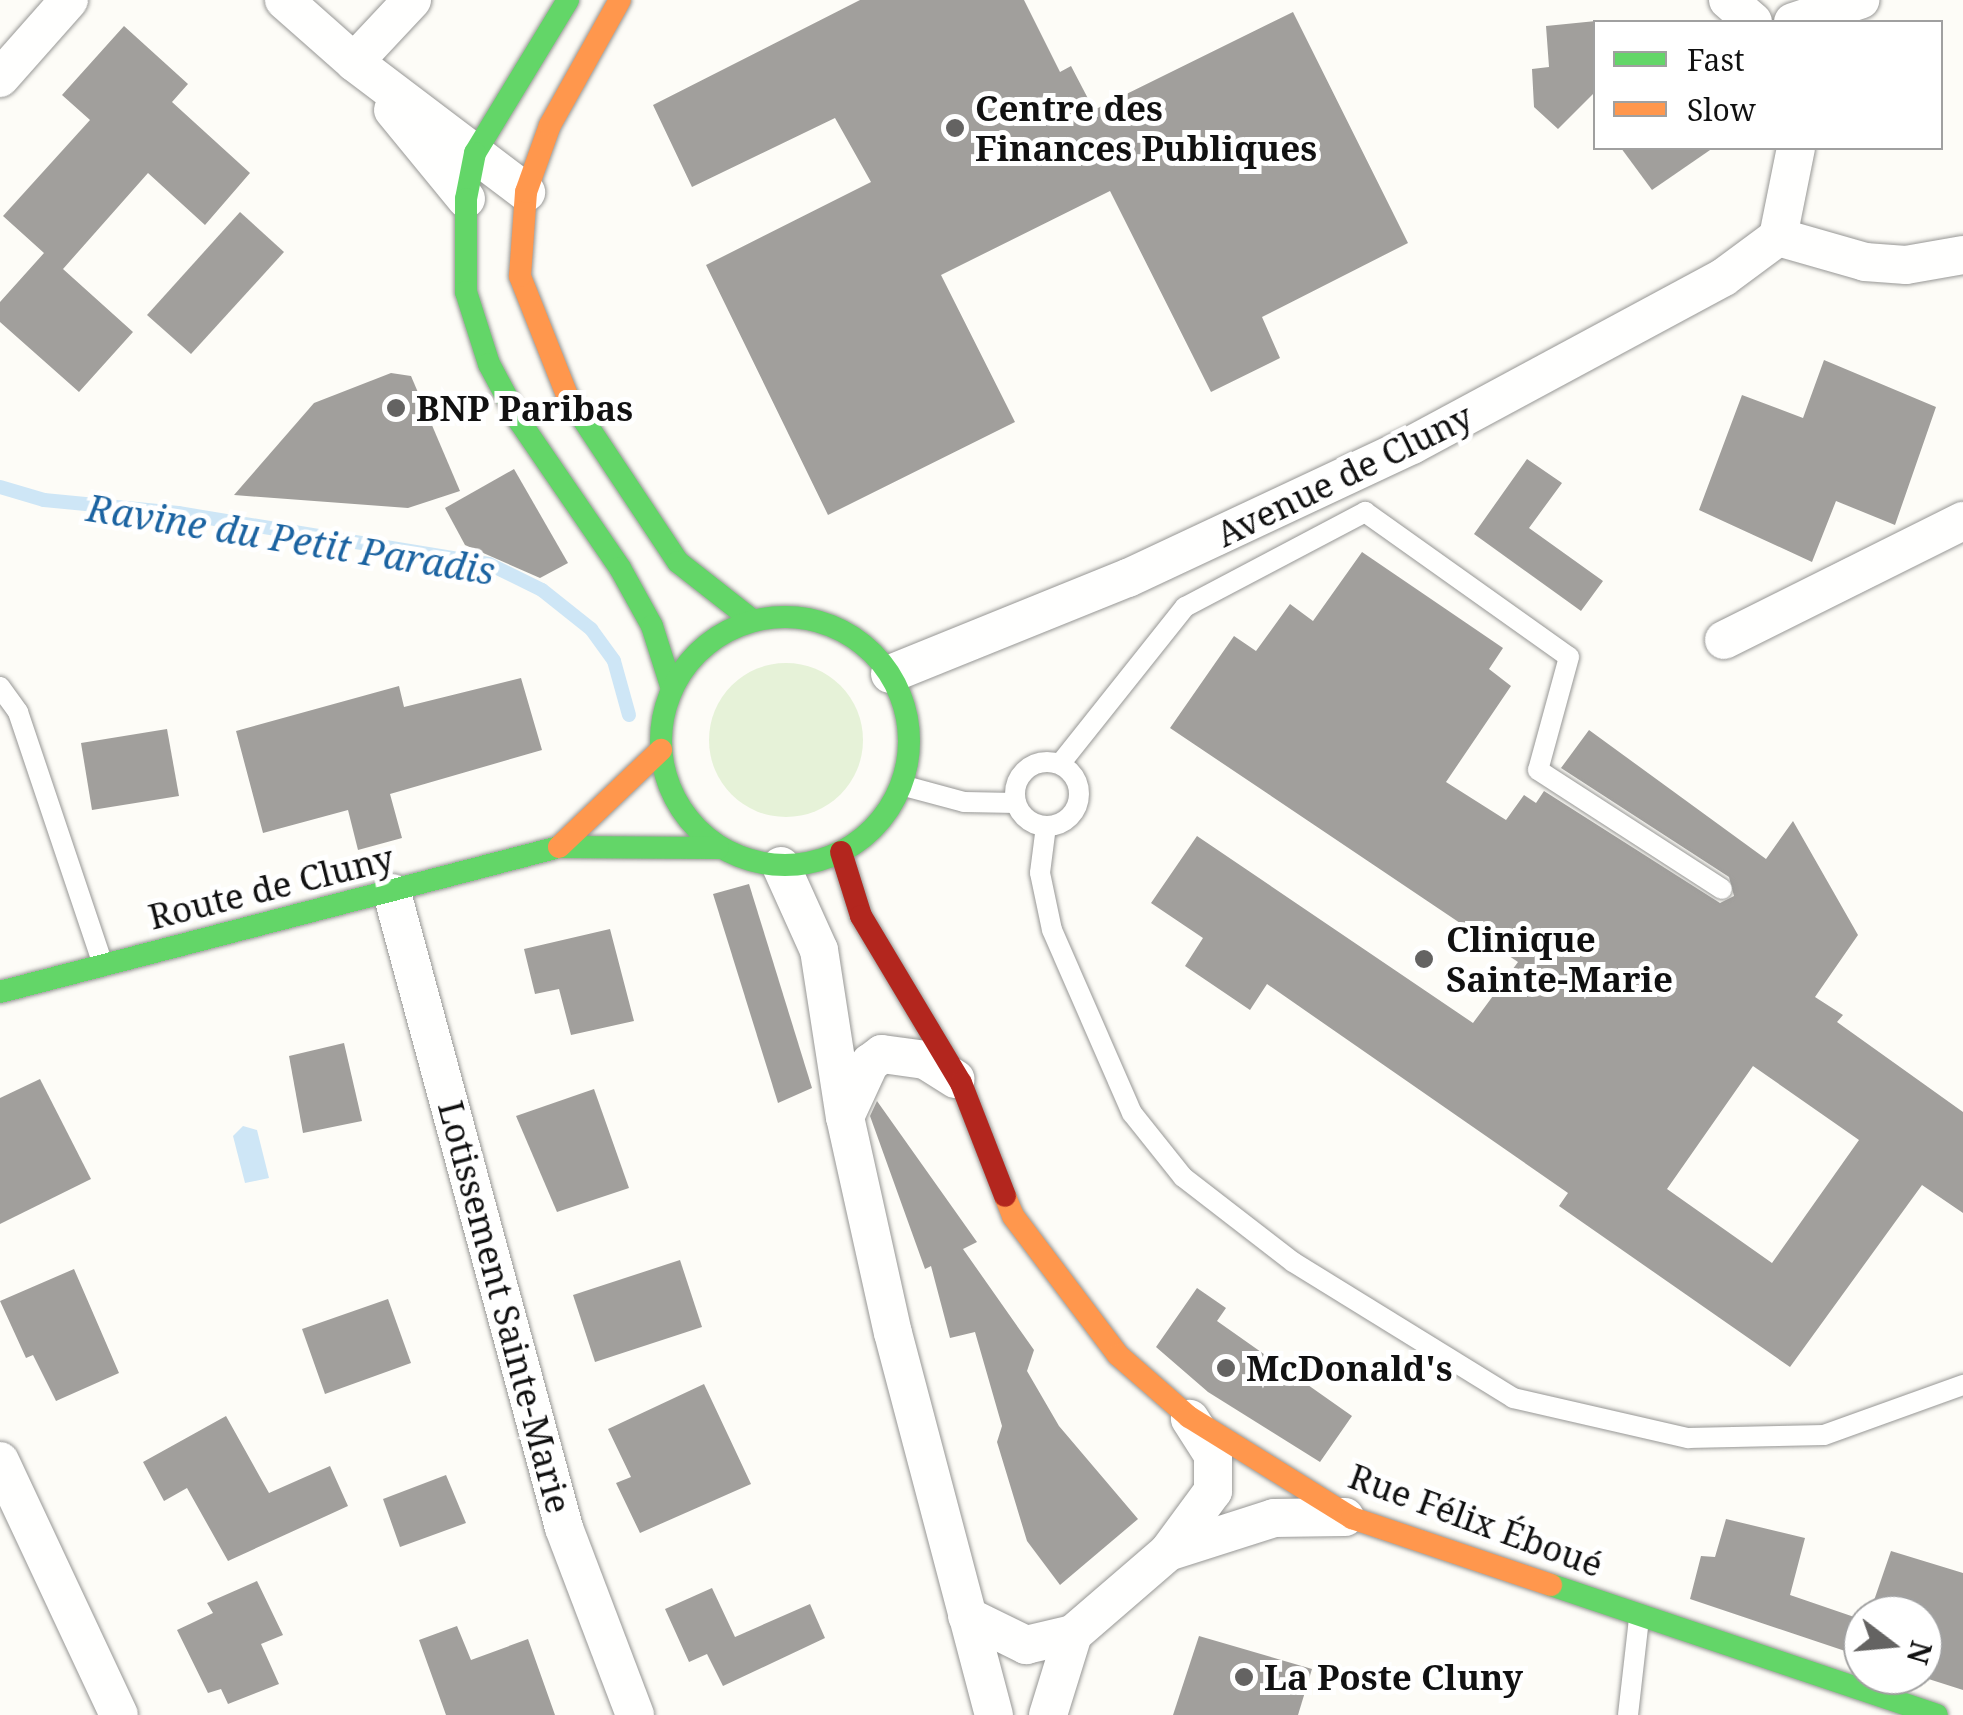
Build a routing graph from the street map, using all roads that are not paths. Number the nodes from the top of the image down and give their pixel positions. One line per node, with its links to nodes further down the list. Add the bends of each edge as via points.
1 (69, 0): 11 (street)
2 (284, 0): 10 (street)
3 (412, 0): 10 (street)
4 (568, 0): 13 (main road)
5 (620, 0): 14 (main road, via 550,125)
6 (1728, 0): 8 (street)
7 (1860, 0): 9 (street)
8 (1751, 20)
9 (1799, 20)
10 (354, 62): 13 (street); 15 (street)
11 (0, 78)
12 (1796, 150): 16 (street)
13 (475, 153): 14 (street); 15 (main road)
14 (526, 192): 19 (main road, via 520,276 555,376 668,550)
15 (466, 199): 23 (main road, via 466,292 489,364 520,422 620,568 652,626)
16 (1778, 237): 17 (street, via 1866,262 1906,265); 21 (street, Avenue de Cluny, via 1724,277 1344,478 1128,578)
17 (1963, 255)
18 (1963, 522): 20 (street)
19 (752, 620): 21 (main road, via 791,616 830,624 854,636); 23 (main road, via 704,645)
20 (1724, 640)
21 (890, 674): 27 (main road, via 906,709 909,748)
22 (0, 687): 37 (lane, via 18,712)
23 (672, 689): 24 (main road)
24 (661, 750): 31 (main road, Route de Cluny); 32 (main road, via 672,795)
25 (1060, 764): 26 (lane, via 1034,764); 30 (lane, via 1076,778 1080,800 1065,821); 35 (lane, via 1185,607 1365,512 1569,656 1538,770)
26 (1020, 776): 28 (lane); 29 (lane)
27 (901, 784): 28 (lane); 33 (main road, via 866,835)
28 (964, 802): 29 (lane)
29 (1016, 803): 30 (lane, via 1026,819)
30 (1046, 826): 41 (lane, via 1040,873 1052,930 1132,1112 1183,1177 1293,1262 1514,1398 1688,1438 1824,1435)
31 (559, 847): 32 (main road, Route de Cluny); 36 (main road, Route de Cluny)
32 (718, 848): 34 (main road)
33 (841, 852): 34 (main road); 39 (main road, Rue Félix Éboué, via 861,916)
34 (781, 866): 40 (street, via 815,936)
35 (1722, 889)
36 (392, 892): 37 (main road, Route de Cluny); 50 (street, Lotissement Sainte-Marie, via 564,1528)
37 (103, 966): 38 (main road, Route de Cluny)
38 (0, 992)
39 (962, 1084): 40 (street, via 925,1060 882,1054 870,1064); 42 (main road, Rue Félix Éboué, via 1013,1216 1118,1355)
40 (845, 1118): 46 (street)
41 (1963, 1385)
42 (1189, 1417): 44 (main road, Rue Félix Éboué); 45 (street, via 1213,1455 1213,1491)
43 (0, 1461): 49 (street)
44 (1352, 1518): 45 (street, via 1314,1512 1274,1518); 47 (main road, Rue Félix Éboué)
45 (1168, 1552): 48 (street)
46 (967, 1616): 48 (street, via 1026,1645); 51 (street)
47 (1639, 1617): 53 (lane); 54 (main road, Rue Félix Éboué)
48 (1073, 1634): 52 (street)
49 (119, 1715)
50 (634, 1715)
51 (994, 1715)
52 (1048, 1715)
53 (1628, 1715)
54 (1938, 1715)

